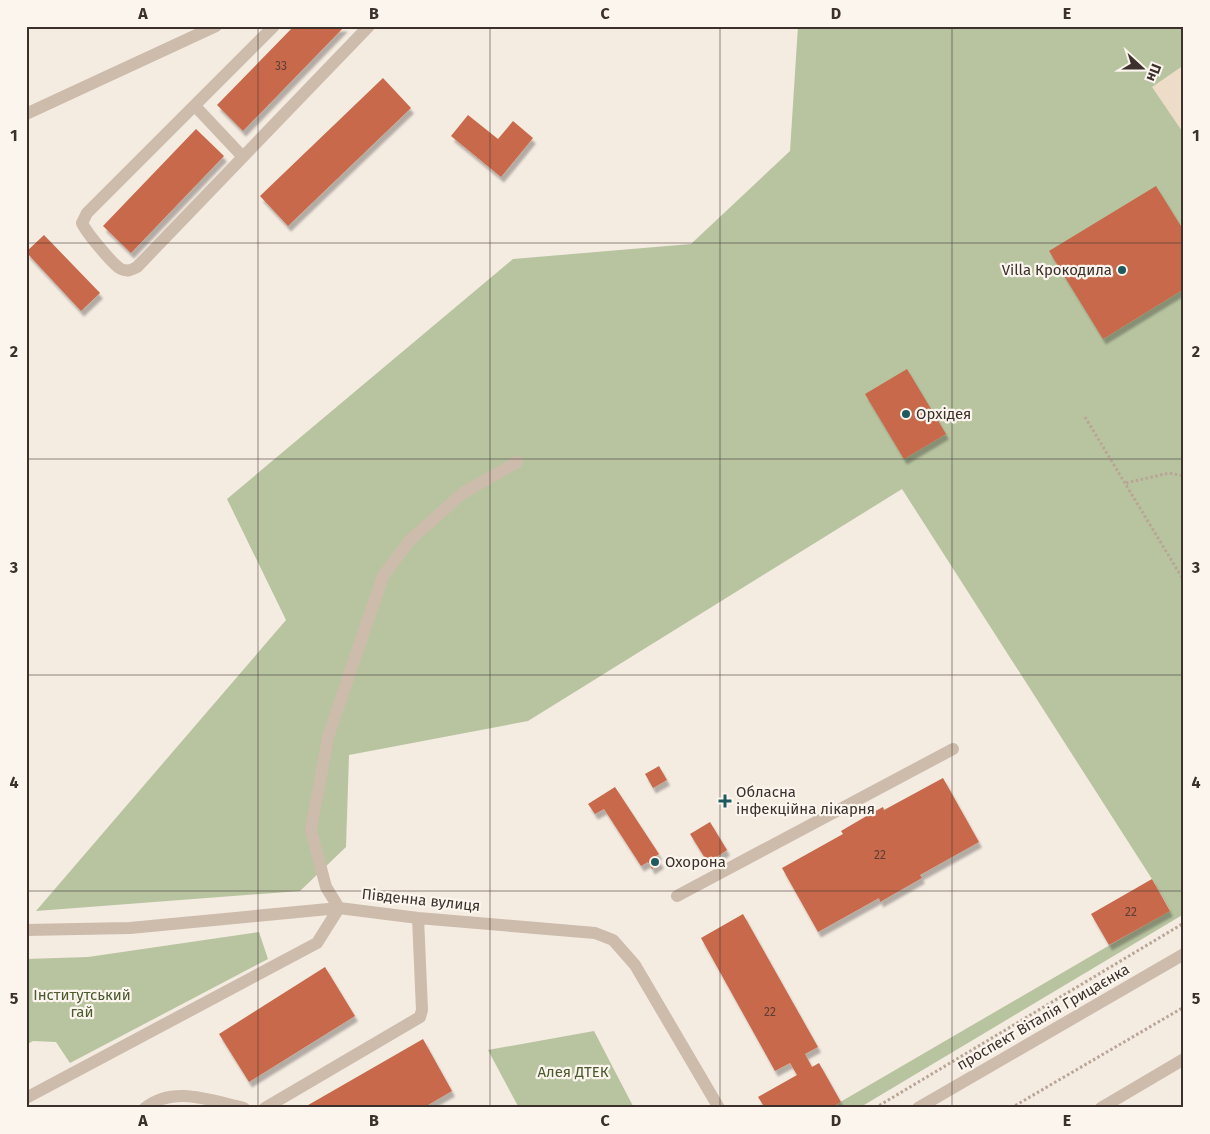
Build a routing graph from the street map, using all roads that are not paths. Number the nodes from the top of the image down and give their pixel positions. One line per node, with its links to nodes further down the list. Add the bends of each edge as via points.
1 (216, 26): 5 (street)
2 (274, 26): 4 (street)
3 (370, 26): 6 (street)
4 (195, 106): 6 (street); 6 (street, via 87,213 82,223 121,269 130,271 137,268)
5 (26, 114)
6 (243, 157)
7 (517, 462): 10 (street, via 463,493 410,540 383,576 328,737 311,830 326,887)
8 (953, 749): 9 (street)
9 (677, 896)
10 (339, 908): 11 (street, Південна вулиця); 12 (street, Південна вулиця, via 130,928); 15 (street, via 317,943)
11 (418, 918): 18 (street, via 420,1017); 19 (street, Південна вулиця, via 596,933 613,940 636,965)
12 (26, 930)
13 (1184, 954): 20 (street, проспект Віталія Грицаєнка)
14 (1184, 1059): 21 (street)
15 (26, 1098)
16 (145, 1108): 17 (street, via 167,1096 181,1094)
17 (244, 1108)
18 (265, 1108)
19 (719, 1108)
20 (918, 1108)
21 (1101, 1108)

